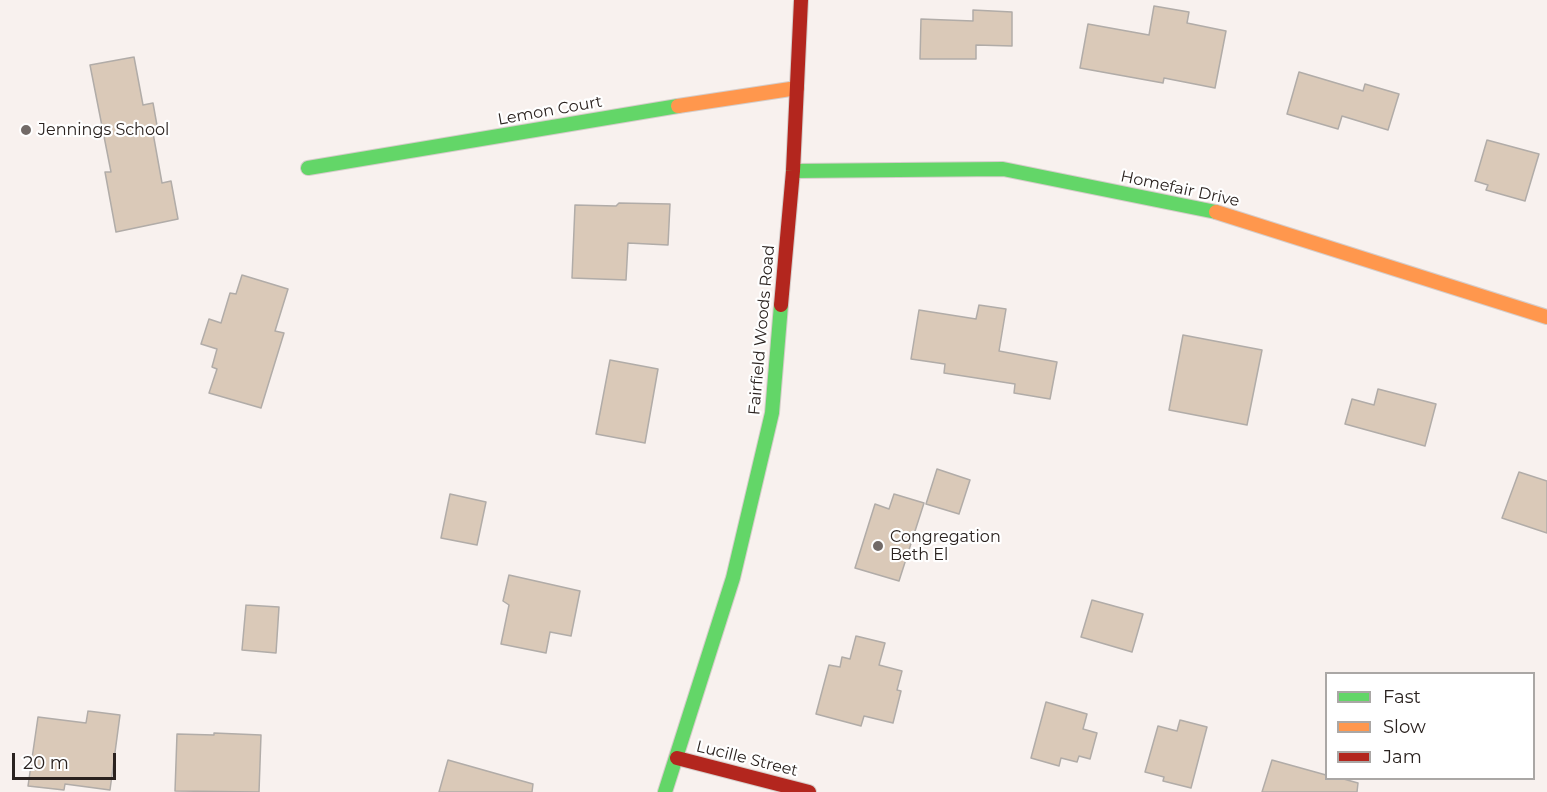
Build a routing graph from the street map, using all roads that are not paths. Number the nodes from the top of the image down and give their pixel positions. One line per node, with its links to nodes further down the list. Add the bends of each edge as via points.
1 (801, 0): 2 (street, Fairfield Woods Road)
2 (797, 88): 3 (street, Lemon Court); 4 (street, Fairfield Woods Road)
3 (308, 168)
4 (793, 171): 5 (street, Homefair Drive, via 1015,172 1226,214); 6 (street, Fairfield Woods Road, via 772,413 733,578)
5 (1547, 317)
6 (677, 758): 7 (street, Fairfield Woods Road); 8 (street, Lucille Street)
7 (665, 792)
8 (809, 792)

